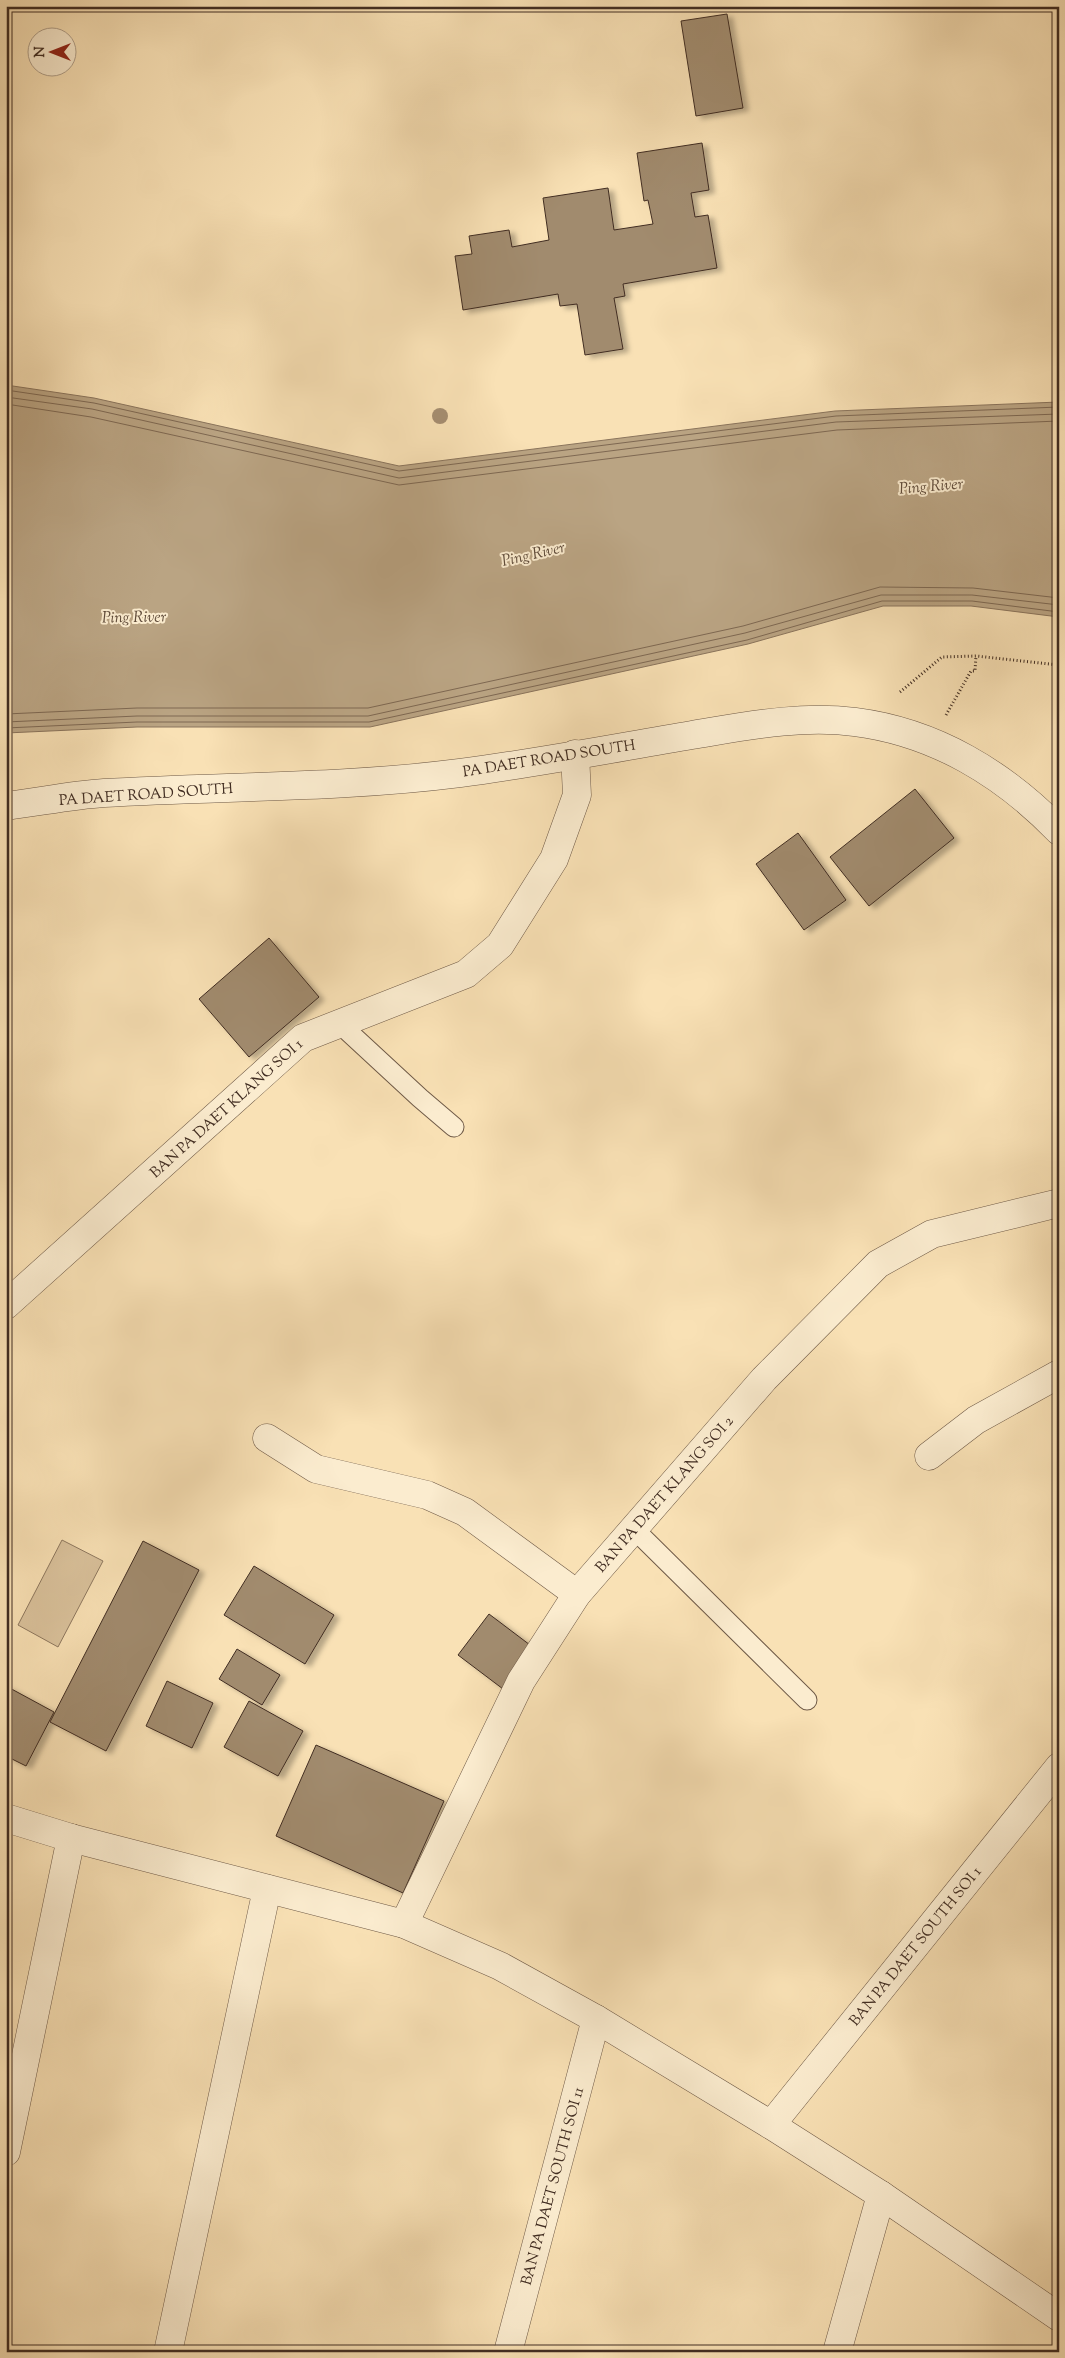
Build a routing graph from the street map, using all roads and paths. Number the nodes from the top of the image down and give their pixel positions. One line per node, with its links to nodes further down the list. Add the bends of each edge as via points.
1 (976, 656): 2 (path); 3 (path, via 942,657); 4 (path, via 975,670 971,670)
2 (1059, 665)
3 (900, 692)
4 (930, 741): 5 (street, PA DAET ROAD SOUTH, via 890,728 853,722 783,720); 7 (street, PA DAET ROAD SOUTH, via 1008,785)
5 (575, 754): 6 (street, PA DAET ROAD SOUTH, via 460,773 373,782 101,793); 8 (street, BAN PA DAET KLANG SOI 1, via 577,794 554,859 500,945 466,974)
6 (6, 806)
7 (1059, 831)
8 (340, 1024): 9 (lane); 11 (street, BAN PA DAET KLANG SOI 1, via 303,1038)
9 (454, 1127)
10 (1059, 1203): 15 (street, BAN PA DAET KLANG SOI 2, via 932,1234 878,1264 764,1379)
11 (6, 1305)
12 (1059, 1374): 14 (street, via 976,1420)
13 (268, 1438): 16 (street, via 316,1469 427,1495 465,1512)
14 (928, 1456)
15 (634, 1529): 16 (street, BAN PA DAET KLANG SOI 2); 17 (lane)
16 (577, 1594): 22 (street, BAN PA DAET KLANG SOI 2, via 521,1681)
17 (807, 1700)
18 (1059, 1767): 24 (street, BAN PA DAET SOUTH SOI 1)
19 (6, 1818): 20 (street)
20 (71, 1838): 21 (street); 25 (street)
21 (268, 1889): 22 (street); 28 (street)
22 (404, 1924): 23 (street, via 500,1966)
23 (596, 2019): 24 (street); 29 (street, BAN PA DAET SOUTH SOI 11)
24 (771, 2125): 26 (street)
25 (6, 2152)
26 (881, 2195): 27 (street); 30 (street)
27 (1059, 2317)
28 (168, 2352)
29 (508, 2352)
30 (837, 2352)

